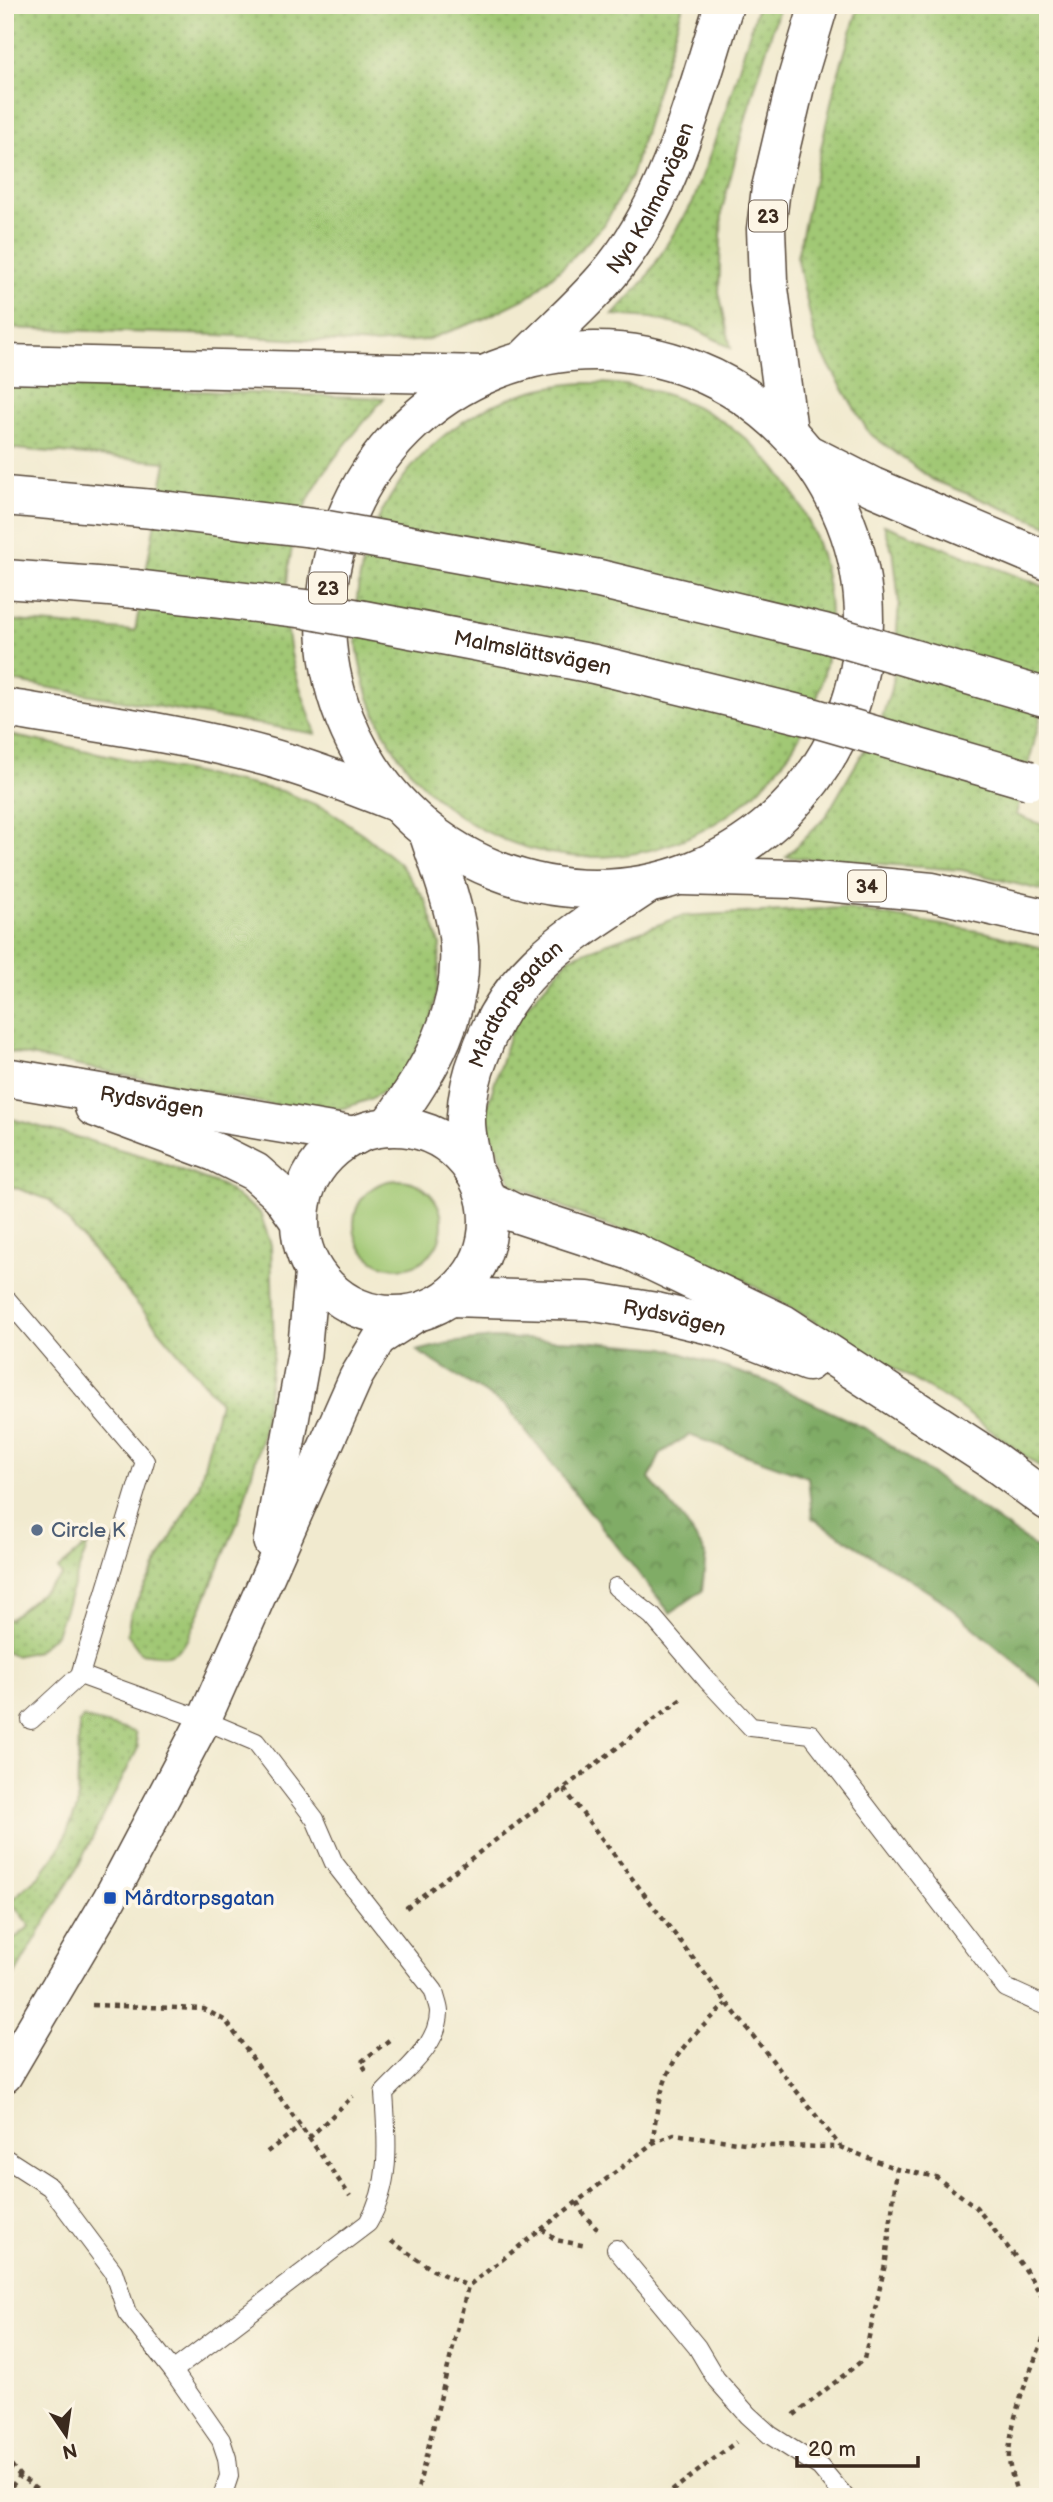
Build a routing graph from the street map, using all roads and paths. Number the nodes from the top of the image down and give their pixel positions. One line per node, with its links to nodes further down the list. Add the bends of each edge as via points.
1 (724, 5): 3 (main road, Nya Kalmarvägen / 23, via 677,152 643,223 616,265)
2 (819, 5): 6 (main road, Nya Kalmarvägen / 23, via 793,95 766,229 768,281)
3 (524, 360): 5 (main road, Nya Kalmarvägen / 23); 6 (main road, Nya Kalmarvägen / 23, via 595,350 665,359 732,387 761,407)
4 (5, 364): 5 (main road)
5 (483, 374): 13 (main road, Nya Kalmarvägen / 23, via 413,421 384,452 347,516 331,566 325,608 335,692 369,769)
6 (798, 443): 8 (main road, via 873,487); 15 (main road, Nya Kalmarvägen / 23, via 834,493 852,536 863,582 860,675 846,720 798,799 764,832 725,857)
7 (5, 496): 10 (main road, bridge, via 321,529 599,579 824,633)
8 (1048, 561)
9 (5, 579): 12 (main road, Malmslättsvägen, bridge, via 306,609 594,664 815,718)
10 (1048, 698)
11 (5, 708): 13 (main road, via 134,728 263,756)
12 (1039, 783)
13 (395, 802): 14 (main road, Nya Kalmarvägen / 23)
14 (428, 832): 16 (main road, Nya Kalmarvägen / 23, via 477,863 531,883 587,890); 19 (main road, via 457,935 460,969 456,1002 429,1067)
15 (682, 876): 16 (main road, Nya Kalmarvägen / 23); 17 (main road, 34, via 794,879 932,892)
16 (645, 886): 20 (main road, Mårdtorpsgatan, via 547,953 498,1011 471,1077 466,1118)
17 (1048, 919)
18 (18, 1079): 19 (main road, Rydsvägen); 21 (main road, Rydsvägen, via 255,1172 281,1195)
19 (371, 1131): 20 (main road, via 418,1130 435,1136 463,1156); 21 (main road, via 327,1155 303,1197)
20 (479, 1184): 24 (main road, via 488,1218 482,1255 474,1272); 25 (main road, Rydsvägen, via 512,1212 631,1251 783,1324)
21 (299, 1220): 22 (main road)
22 (312, 1268): 24 (main road, via 329,1290 352,1306 385,1315); 28 (street, via 304,1354)
23 (5, 1297): 29 (lane, via 145,1461)
24 (436, 1304): 25 (main road, Rydsvägen, via 588,1301 656,1312 719,1327); 28 (street, via 379,1339 356,1377)
25 (884, 1392): 26 (main road, Rydsvägen)
26 (1048, 1501)
27 (616, 1587): 30 (lane, via 652,1616)
28 (260, 1596): 32 (street)
29 (80, 1675): 31 (lane); 32 (lane)
30 (707, 1680): 33 (path); 37 (lane, via 751,1727 811,1734 1006,1988)
31 (31, 1720)
32 (204, 1720): 34 (lane, via 256,1742 315,1819 334,1863); 38 (street, via 110,1898)
33 (564, 1789): 34 (path); 35 (path)
34 (383, 1925): 47 (lane, via 433,1991 439,2012 426,2048 384,2093 388,2158 379,2205)
35 (727, 2003): 42 (path, via 675,2059 655,2112); 43 (path)
36 (92, 2006): 40 (path, via 204,2010 226,2021)
37 (1048, 2007)
38 (5, 2076)
39 (354, 2095): 41 (path)
40 (300, 2127): 41 (path); 44 (path)
41 (309, 2138): 47 (path)
42 (653, 2144): 43 (path, via 674,2134 768,2146); 48 (path)
43 (840, 2147): 46 (path)
44 (267, 2152)
45 (5, 2158): 53 (lane, via 50,2187 113,2271 127,2313)
46 (897, 2169): 51 (path, via 936,2177 976,2207); 54 (path, via 886,2260 864,2359)
47 (369, 2223): 50 (path, via 433,2270); 53 (lane)
48 (542, 2229): 49 (path, via 556,2240); 50 (path)
49 (616, 2249): 54 (lane, via 697,2347 716,2379)
50 (468, 2286): 60 (path)
51 (1048, 2306)
52 (1048, 2327): 63 (path, via 1014,2424 1009,2456)
53 (173, 2371): 59 (lane, via 221,2440 229,2476)
54 (764, 2430): 61 (path); 62 (lane, via 820,2467)
55 (5, 2457): 56 (path)
56 (20, 2476): 57 (path); 58 (path)
57 (5, 2494)
58 (48, 2497)
59 (222, 2497)
60 (416, 2497)
61 (664, 2497)
62 (845, 2497)
63 (1018, 2497)

